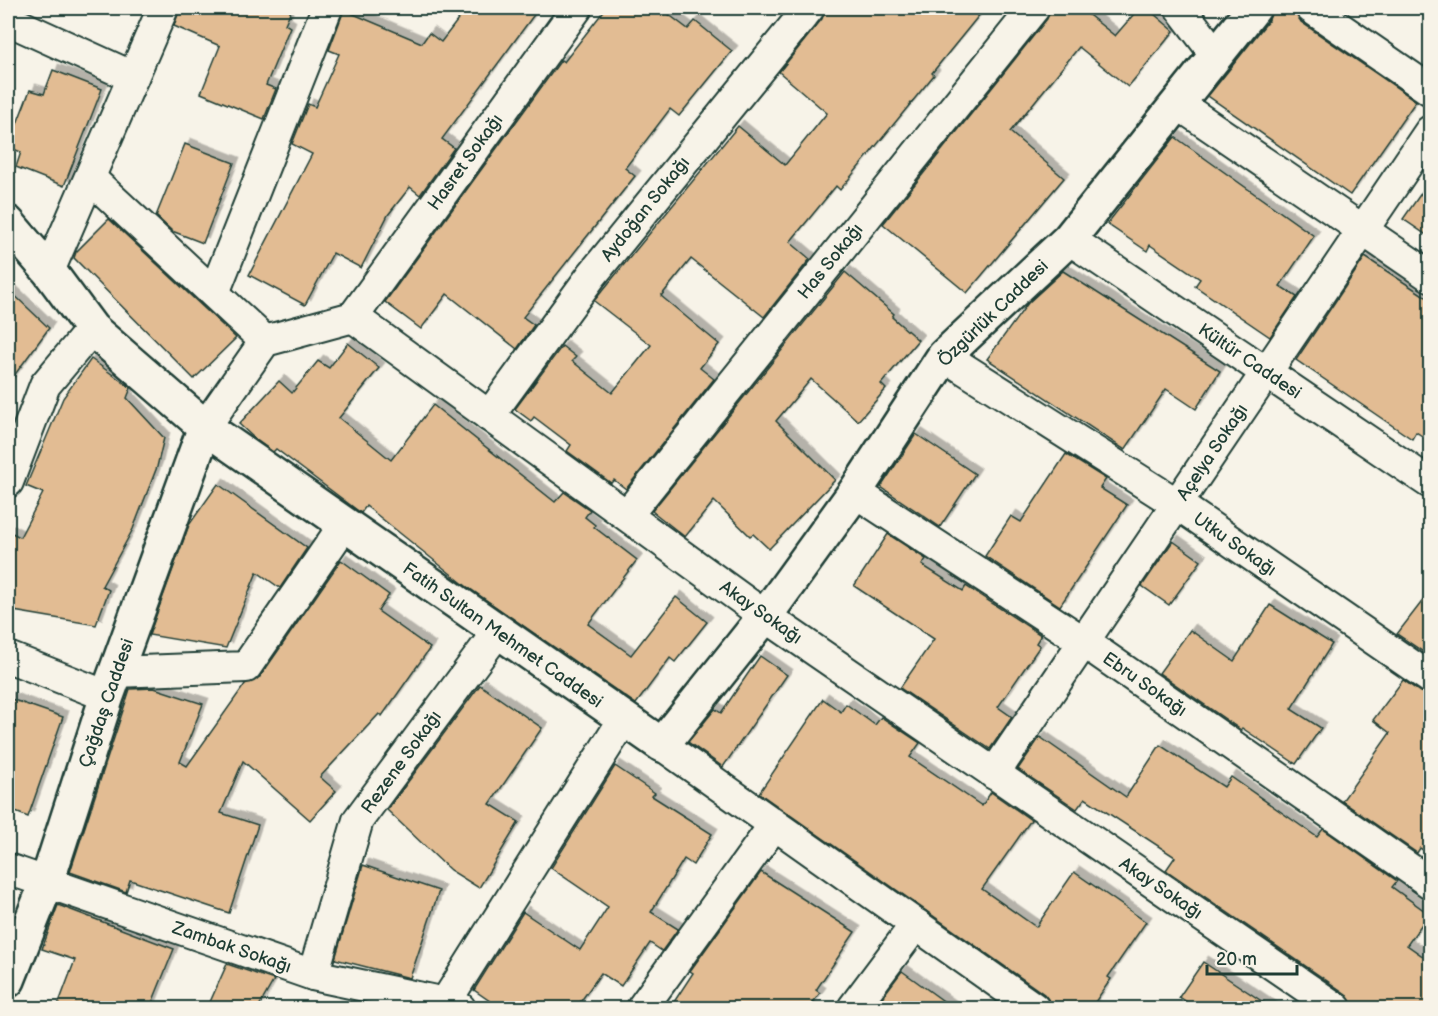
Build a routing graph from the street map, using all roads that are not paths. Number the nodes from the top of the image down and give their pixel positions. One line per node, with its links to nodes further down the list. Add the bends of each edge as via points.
1 (163, 8): 11 (street)
2 (327, 8): 21 (street)
3 (577, 8): 22 (street, Hasret Sokağı)
4 (808, 8): 27 (street, Aydoğan Sokağı, via 592,275)
5 (1034, 8): 33 (street, Has Sokağı)
6 (1180, 8): 10 (street)
7 (1254, 8): 10 (street, Özgürlük Caddesi)
8 (1311, 8): 12 (street)
9 (8, 20): 11 (street)
10 (1215, 54): 13 (street, Özgürlük Caddesi)
11 (133, 77): 15 (street)
12 (1431, 90)
13 (1178, 104): 16 (street); 18 (street, Özgürlük Caddesi)
14 (1431, 131): 16 (street, Açelya Sokağı)
15 (90, 178): 19 (street); 21 (street)
16 (1364, 229): 20 (street); 26 (street, Açelya Sokağı)
17 (10, 236): 19 (street, Fatih Sultan Mehmet Caddesi)
18 (1069, 239): 25 (street, Özgürlük Caddesi); 26 (street, Kültür Caddesi)
19 (50, 271): 23 (street, Fatih Sultan Mehmet Caddesi)
20 (1431, 276)
21 (214, 293): 24 (street)
22 (353, 317): 24 (street); 27 (street, Akay Sokağı)
23 (93, 329): 28 (street, Fatih Sultan Mehmet Caddesi); 29 (street, via 45,385)
24 (266, 341): 28 (street)
25 (944, 356): 31 (street, Özgürlük Caddesi); 32 (street, Utku Sokağı)
26 (1266, 372): 30 (street, Kültür Caddesi); 32 (street, Açelya Sokağı)
27 (489, 416): 33 (street, Akay Sokağı)
28 (204, 427): 34 (street, Fatih Sultan Mehmet Caddesi); 40 (street, Çağdaş Caddesi)
29 (8, 482)
30 (1431, 483)
31 (855, 492): 35 (street, Özgürlük Caddesi); 37 (street, Ebru Sokağı)
32 (1177, 504): 37 (street, Açelya Sokağı); 39 (street, Utku Sokağı)
33 (627, 515): 35 (street, Akay Sokağı)
34 (344, 525): 36 (street, Fatih Sultan Mehmet Caddesi); 40 (street, via 246,667)
35 (765, 616): 42 (street, Özgürlük Caddesi); 43 (street, Akay Sokağı)
36 (498, 632): 41 (street, Fatih Sultan Mehmet Caddesi); 49 (street, Rezene Sokağı, via 358,820)
37 (1083, 642): 43 (street, Açelya Sokağı); 47 (street, Ebru Sokağı)
38 (8, 657): 40 (street)
39 (1431, 678)
40 (111, 684): 46 (street, Çağdaş Caddesi)
41 (624, 719): 42 (street, Fatih Sultan Mehmet Caddesi); 51 (street)
42 (662, 745): 44 (street, Fatih Sultan Mehmet Caddesi)
43 (994, 774): 55 (street, Akay Sokağı)
44 (774, 825): 48 (street, Fatih Sultan Mehmet Caddesi); 52 (street)
45 (8, 869): 46 (street, Zambak Sokağı)
46 (47, 882): 49 (street, Zambak Sokağı); 50 (street, Çağdaş Caddesi)
47 (1431, 883)
48 (916, 924): 53 (street); 54 (street, Fatih Sultan Mehmet Caddesi)
49 (313, 975): 51 (street, Zambak Sokağı)
50 (8, 980)
51 (453, 1006)
52 (642, 1008)
53 (853, 1008)
54 (1034, 1008)
55 (1336, 1008)

